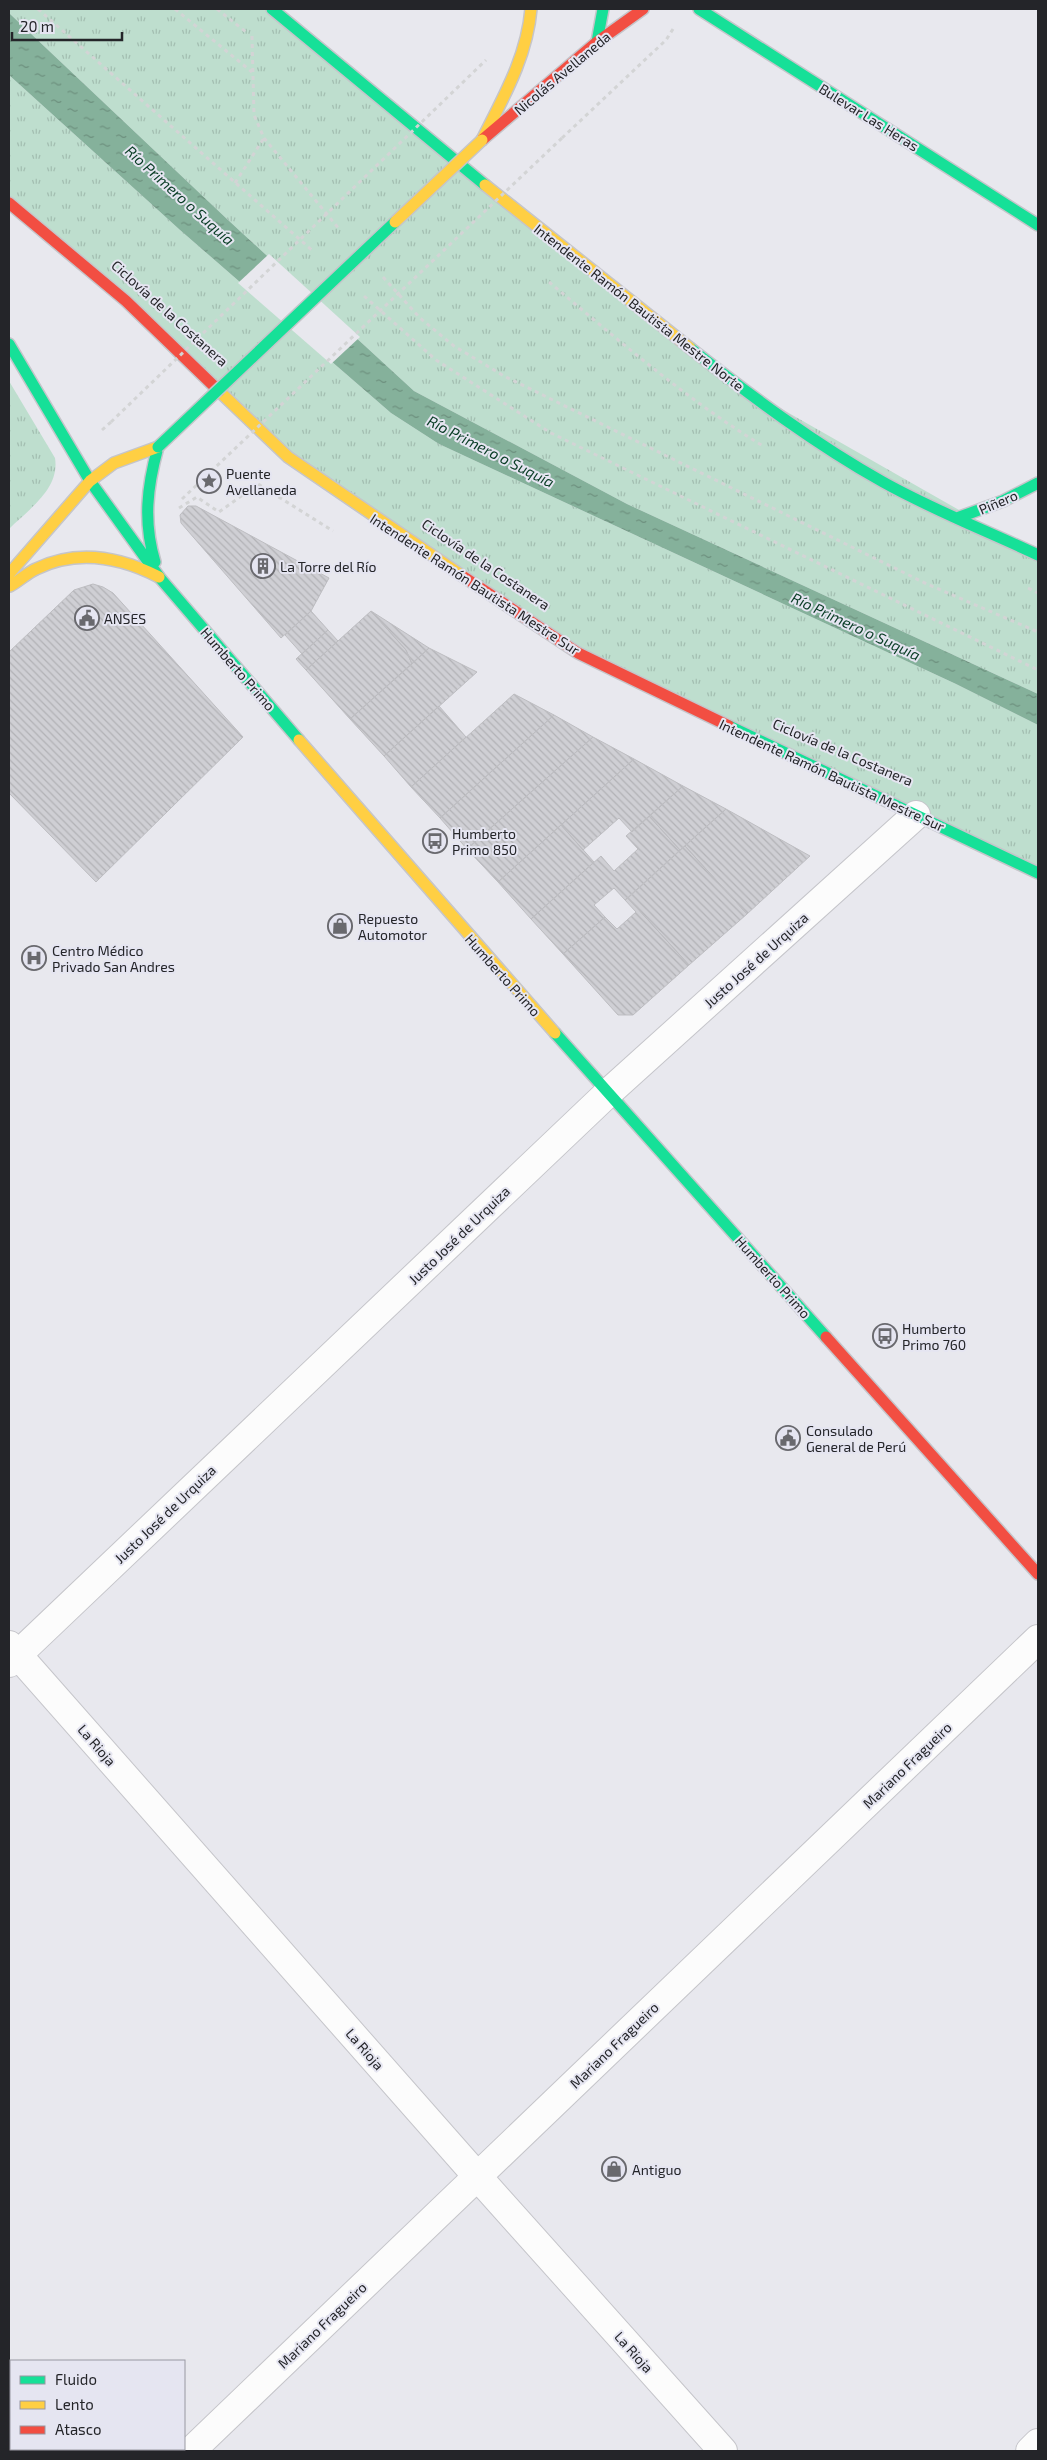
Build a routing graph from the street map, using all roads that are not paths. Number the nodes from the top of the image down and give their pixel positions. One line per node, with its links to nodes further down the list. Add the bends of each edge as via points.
1 (272, 9): 14 (main road, Intendente Ramón Bautista Mestre Norte, via 505,202 731,380 885,484)
2 (531, 9): 7 (main road, via 531,32)
3 (604, 9): 6 (main road)
4 (643, 9): 6 (main road, Nicolás Avellaneda)
5 (699, 9): 9 (main road, Bulevar Las Heras)
6 (597, 42): 7 (main road, Nicolás Avellaneda)
7 (482, 140): 11 (main road, bridge)
8 (9, 203): 19 (main road, Intendente Ramón Bautista Mestre Sur, via 126,301 288,457 478,588 578,653)
9 (1038, 225)
10 (9, 344): 12 (main road, Humberto Primo)
11 (158, 446): 12 (main road, via 114,463); 17 (main road, via 147,486 144,514 148,544)
12 (90, 481): 16 (main road); 17 (main road, Humberto Primo)
13 (1038, 483): 14 (main road, Piñero, via 1003,501)
14 (957, 518): 15 (main road, Intendente Ramón Bautista Mestre Norte)
15 (1038, 555)
16 (9, 574)
17 (160, 578): 18 (main road, via 126,562 84,556 36,568); 21 (main road, Humberto Primo)
18 (9, 587)
19 (916, 815): 20 (main road, Intendente Ramón Bautista Mestre Sur); 21 (street, Justo José de Urquiza)
20 (1038, 873)
21 (608, 1093): 22 (main road, Humberto Primo); 24 (street, Justo José de Urquiza)
22 (1038, 1574)
23 (1038, 1639): 25 (street, Mariano Fragueiro)
24 (12, 1655): 25 (street, La Rioja)
25 (477, 2176): 27 (street, Mariano Fragueiro); 28 (street, La Rioja)
26 (1038, 2443): 29 (street)
27 (191, 2451)
28 (723, 2451)
29 (1030, 2451)

